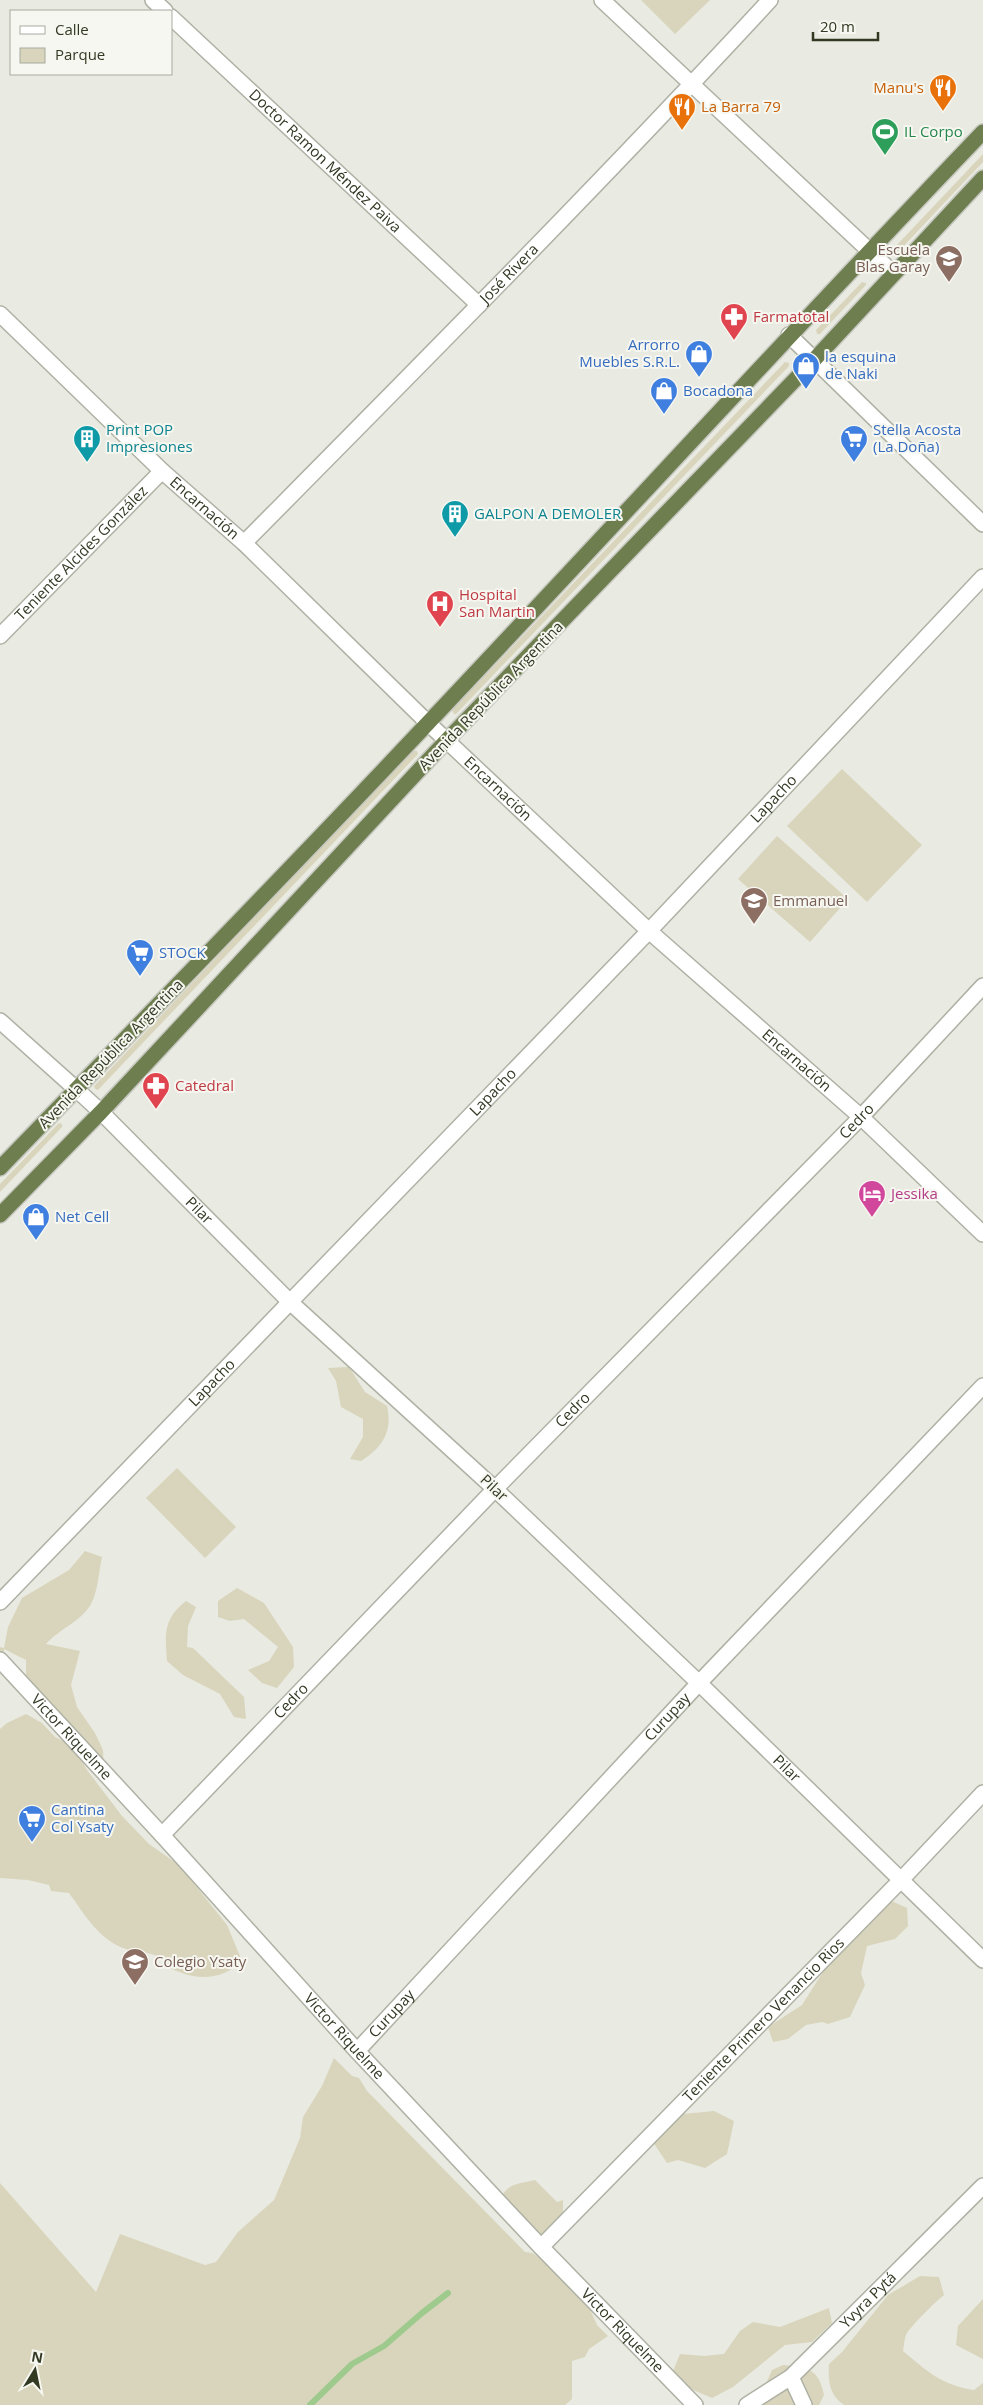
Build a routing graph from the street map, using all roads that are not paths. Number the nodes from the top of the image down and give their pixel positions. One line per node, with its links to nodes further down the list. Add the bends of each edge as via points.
1 (153, 0): 4 (street)
2 (602, 0): 6 (street)
3 (770, 0): 6 (street, José Rivera)
4 (164, 10)
5 (172, 18): 11 (street, Doctor Ramon Méndez Paiva)
6 (691, 85): 9 (street); 11 (street, José Rivera)
7 (983, 132): 9 (highway, Avenida República Argentina)
8 (983, 178): 10 (highway, Avenida República Argentina)
9 (869, 251): 10 (street); 13 (highway, Avenida República Argentina)
10 (893, 273): 14 (highway, Avenida República Argentina)
11 (479, 305): 17 (street, José Rivera)
12 (0, 314): 15 (street, Encarnación)
13 (789, 335): 14 (street); 20 (highway, Avenida República Argentina)
14 (813, 361): 16 (street); 21 (highway, Avenida República Argentina)
15 (162, 471): 17 (street, Encarnación); 19 (street, Teniente Alcides González)
16 (983, 524)
17 (244, 543): 20 (street, Encarnación)
18 (983, 577): 22 (street, Lapacho)
19 (0, 636)
20 (428, 723): 21 (street, Encarnación); 25 (highway, Avenida República Argentina)
21 (448, 740): 22 (street, Encarnación); 26 (highway, Avenida República Argentina)
22 (649, 931): 27 (street, Encarnación); 31 (street, Lapacho)
23 (983, 986): 27 (street, Cedro)
24 (0, 1021): 25 (street, Pilar)
25 (76, 1089): 26 (street, Pilar); 28 (highway, Avenida República Argentina)
26 (102, 1112): 29 (highway, Avenida República Argentina); 31 (street, Pilar)
27 (861, 1117): 30 (street, Encarnación); 33 (street, Cedro)
28 (0, 1168)
29 (0, 1215)
30 (983, 1234)
31 (290, 1302): 33 (street, Pilar); 34 (street, Lapacho)
32 (983, 1386): 36 (street, Curupay)
33 (495, 1488): 36 (street, Pilar); 38 (street, Cedro)
34 (0, 1602)
35 (0, 1660): 38 (street, Victor Riquelme)
36 (699, 1683): 39 (street, Pilar); 41 (street, Curupay)
37 (983, 1793): 39 (street, Teniente Primero Venancio Rios)
38 (162, 1835): 41 (street, Victor Riquelme)
39 (902, 1880): 40 (street, Pilar); 43 (street, Teniente Primero Venancio Rios)
40 (983, 1960)
41 (357, 2051): 43 (street, Victor Riquelme)
42 (983, 2186): 44 (street, Yvyra Pytá)
43 (541, 2247): 45 (street, Victor Riquelme)
44 (791, 2377): 46 (street, Yvyra Pytá); 47 (street)
45 (695, 2405)
46 (747, 2405)
47 (804, 2405)

